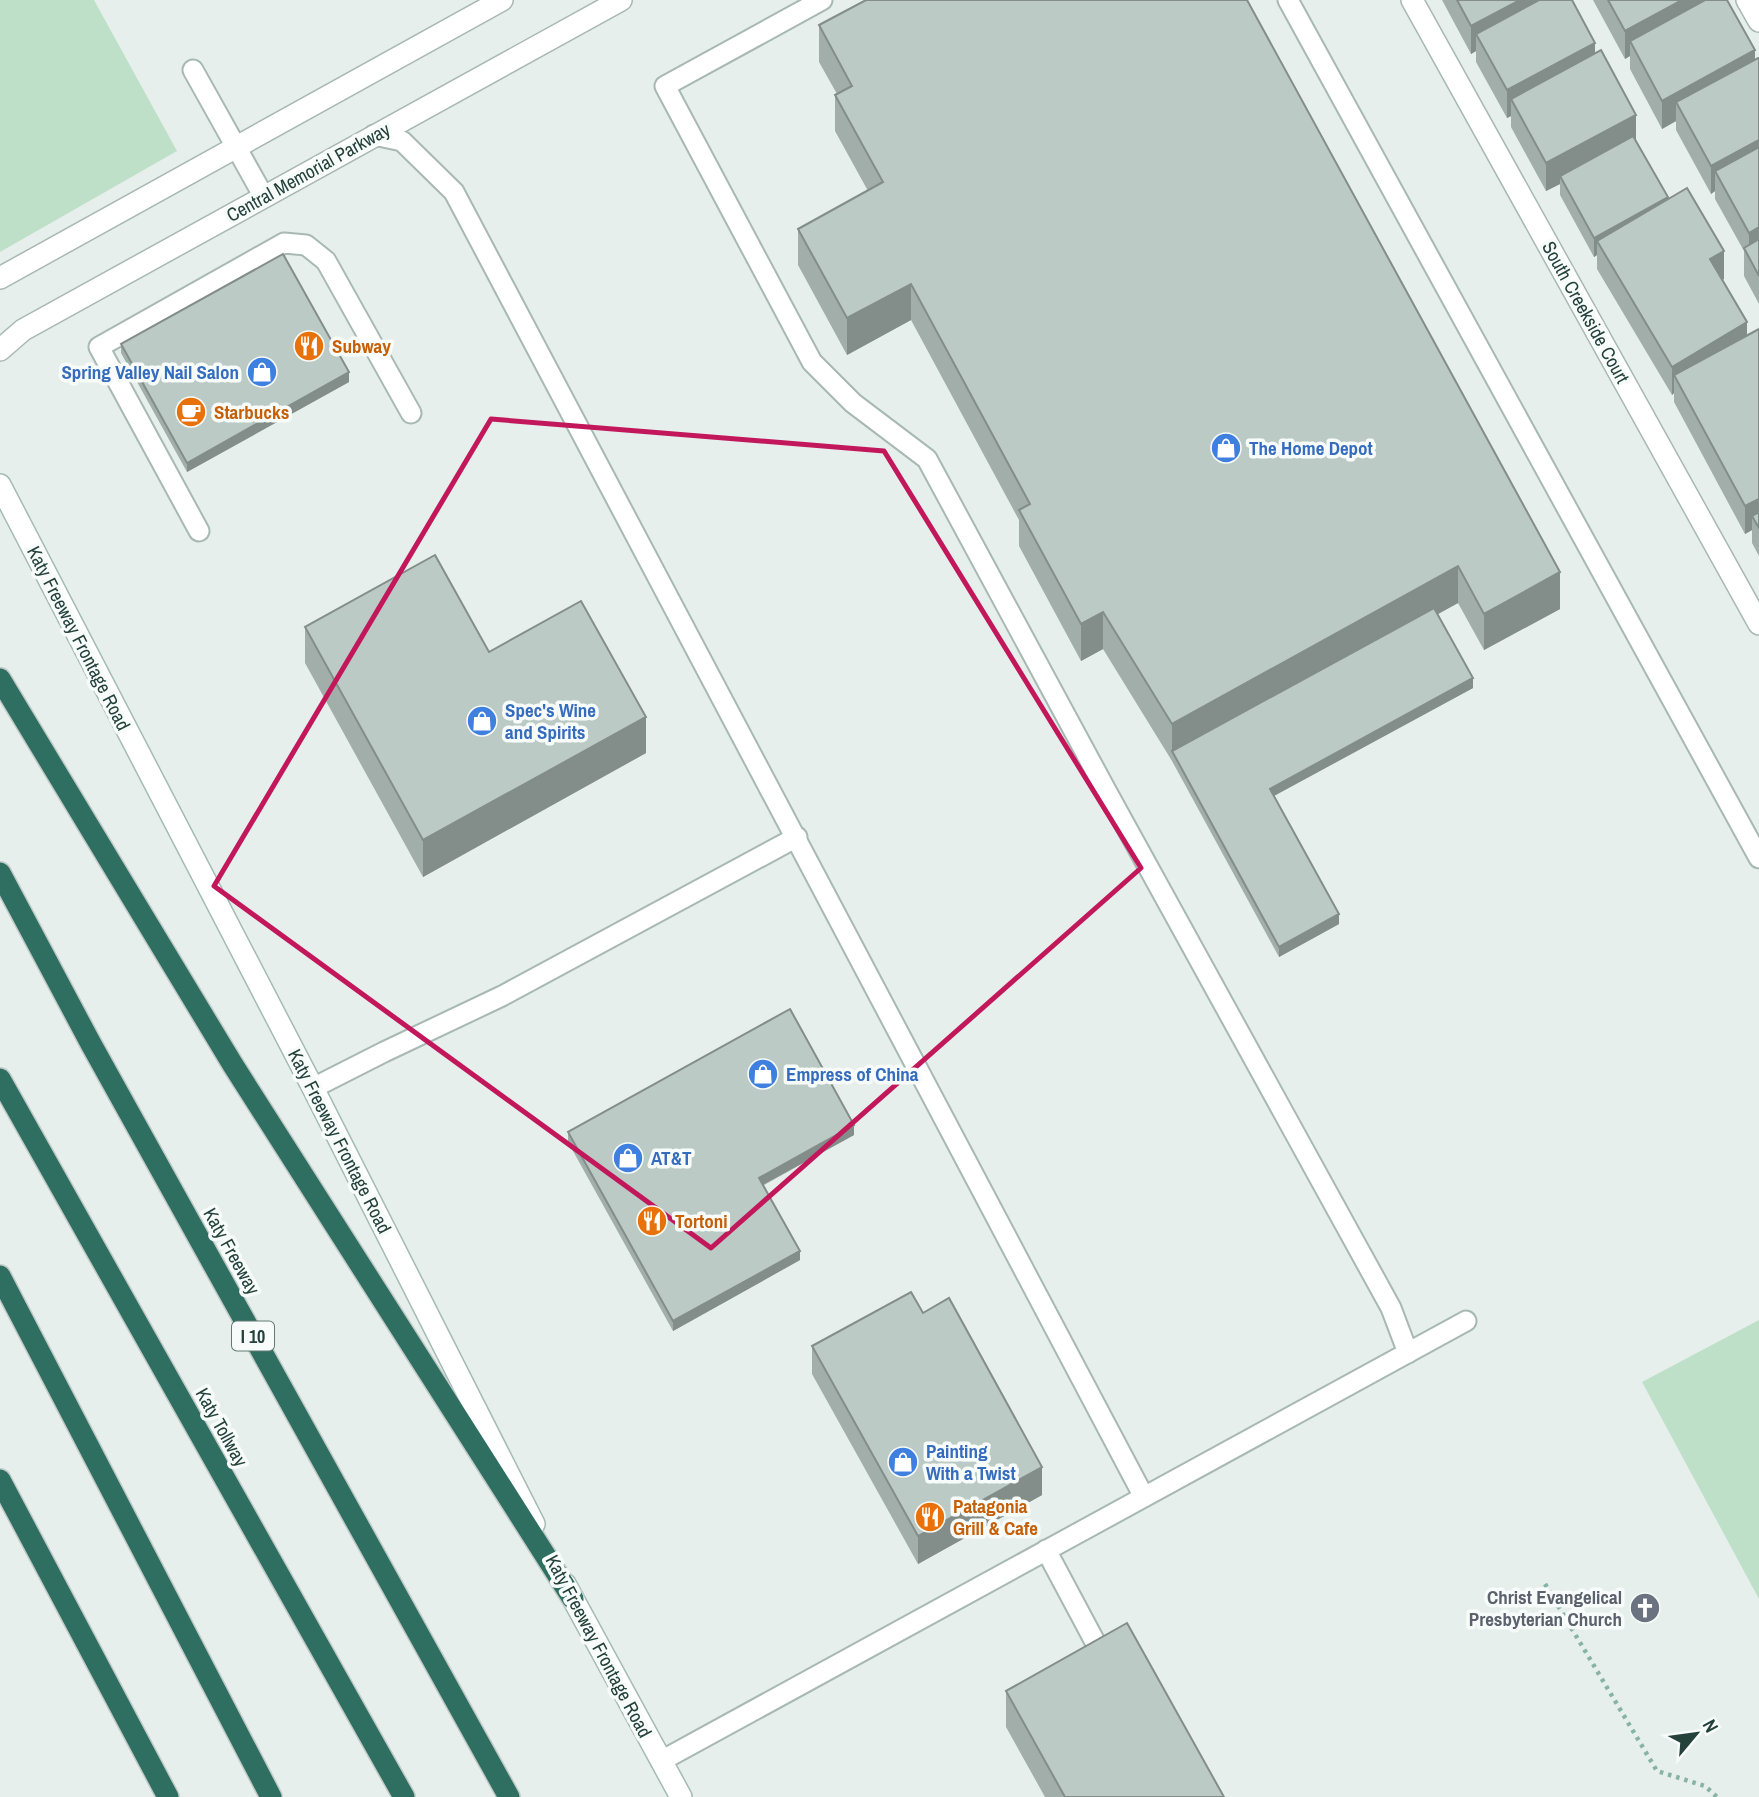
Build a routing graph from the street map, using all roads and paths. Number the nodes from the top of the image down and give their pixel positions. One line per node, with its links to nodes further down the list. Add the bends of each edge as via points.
1 (502, 0): 10 (street)
2 (621, 0): 9 (street, Central Memorial Parkway)
3 (822, 0): 26 (lane, via 665,86 812,362 853,402 927,458 1391,1308)
4 (1288, 0): 20 (lane)
5 (1412, 0): 17 (street, South Creekside Court)
6 (1747, 0): 7 (street)
7 (1759, 21)
8 (193, 70): 10 (lane)
9 (374, 135): 11 (street, Central Memorial Parkway); 19 (lane, via 402,141 454,192)
10 (236, 148): 11 (lane); 12 (street)
11 (264, 197): 13 (street, Central Memorial Parkway, via 23,330)
12 (0, 278)
13 (0, 350)
14 (411, 413): 16 (lane, via 326,261 306,245 284,243 272,249 99,347)
15 (0, 485): 23 (street, Katy Freeway Frontage Road)
16 (199, 531)
17 (1759, 624)
18 (0, 679): 31 (highway, via 233,1065)
19 (797, 837): 23 (lane, via 502,996); 28 (lane)
20 (1759, 858)
21 (0, 873): 37 (highway, Katy Freeway / I 10)
22 (0, 1079): 36 (highway, Katy Tollway)
23 (313, 1088): 31 (street, Katy Freeway Frontage Road)
24 (0, 1276): 35 (highway)
25 (1466, 1321): 26 (lane)
26 (1408, 1353): 28 (lane)
27 (0, 1480): 34 (highway)
28 (1144, 1497): 29 (lane)
29 (1046, 1550): 32 (lane); 33 (lane)
30 (1545, 1584): 39 (path, via 1657,1770 1705,1786)
31 (573, 1600): 33 (street, Katy Freeway Frontage Road)
32 (1094, 1640)
33 (661, 1761): 38 (street, Katy Freeway Frontage Road)
34 (168, 1797)
35 (271, 1797)
36 (404, 1797)
37 (509, 1797)
38 (681, 1797)
39 (1717, 1797)

